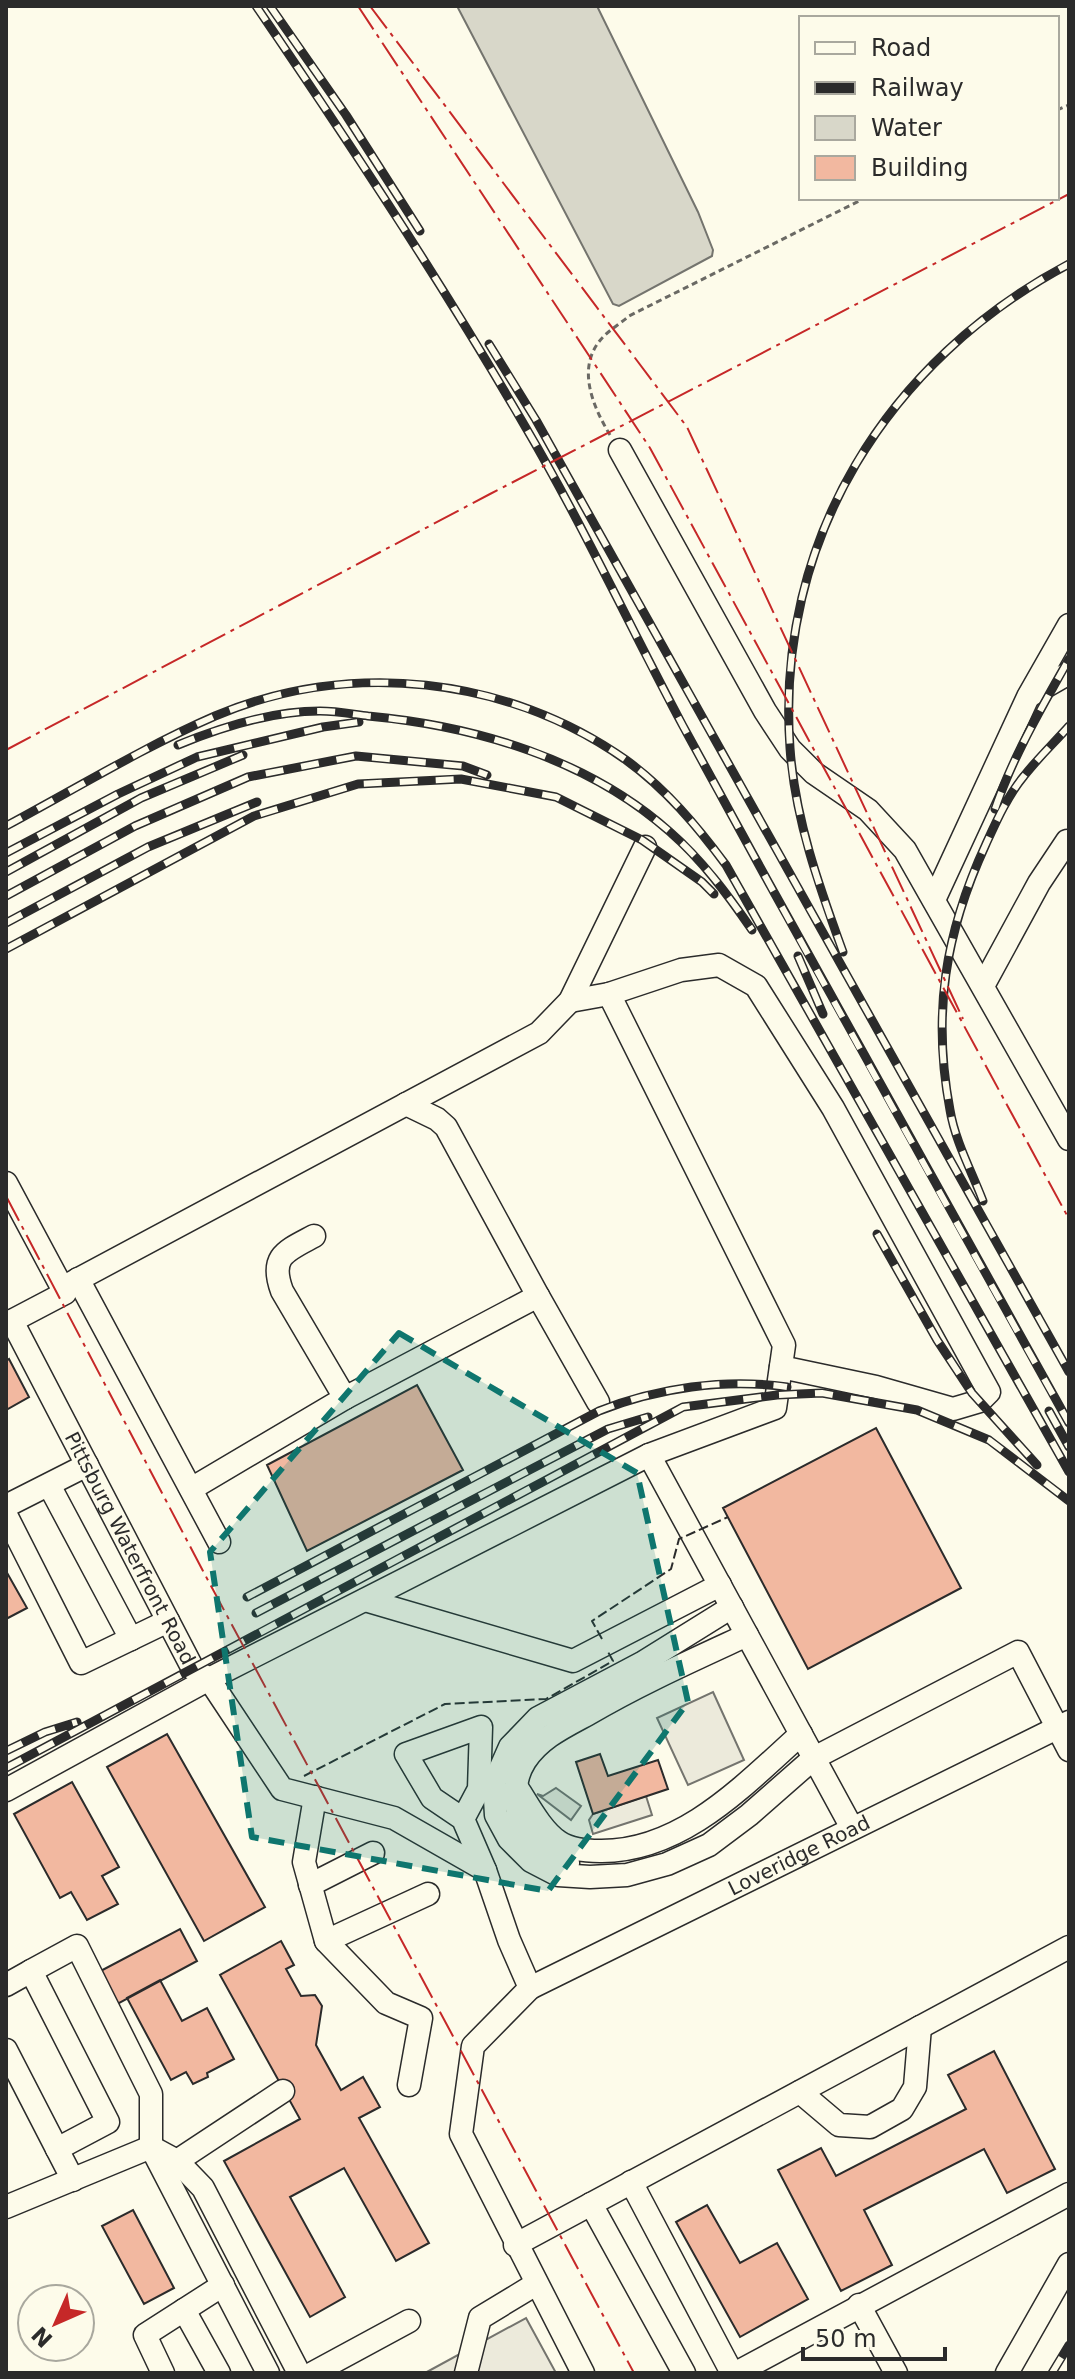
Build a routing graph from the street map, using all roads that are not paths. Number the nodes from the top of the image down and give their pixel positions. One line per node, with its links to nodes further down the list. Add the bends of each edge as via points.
1 (620, 450): 7 (street, via 790,749 814,773 868,810 905,850)
2 (1069, 625): 4 (street)
3 (1069, 673): 4 (street)
4 (1028, 697): 7 (street)
5 (1067, 841): 8 (street)
6 (645, 847): 10 (street)
7 (934, 900): 8 (street)
8 (983, 986): 12 (street)
9 (609, 994): 10 (street); 18 (street, via 784,1345); 18 (street, via 681,970 719,965 756,986 833,1108 989,1392 980,1401 953,1409)
10 (570, 1001): 11 (street, via 539,1033)
11 (406, 1104): 15 (street); 16 (street, via 446,1127)
12 (1069, 1139)
13 (6, 1183): 15 (street)
14 (314, 1236): 19 (street, via 286,1251 276,1274)
15 (70, 1284): 17 (street, via 65,1293); 24 (street)
16 (538, 1296): 19 (street); 20 (street)
17 (9, 1323): 22 (street, Pittsburg Waterfront Road)
18 (781, 1367): 21 (street, via 775,1408)
19 (345, 1398): 24 (street)
20 (598, 1402)
21 (649, 1455): 28 (street); 29 (street)
22 (87, 1465): 23 (street); 31 (street, Pittsburg Waterfront Road)
23 (49, 1485): 25 (street); 33 (street)
24 (191, 1489): 27 (street)
25 (6, 1506)
26 (6, 1515): 33 (street, via 81,1663)
27 (219, 1542)
28 (720, 1585): 29 (street, via 573,1661); 30 (street)
29 (365, 1600): 34 (street)
30 (732, 1607): 32 (street); 36 (street, via 528,1728 510,1747 494,1783 496,1815 509,1839 531,1861 558,1875 627,1875 667,1864 709,1845 749,1815)
31 (168, 1621): 33 (street); 34 (street, Pittsburg Waterfront Road, via 193,1669)
32 (747, 1635): 36 (street); 36 (street, via 629,1690 543,1739 524,1762 515,1785 515,1806 524,1830 560,1862 615,1866 644,1860 717,1823)
33 (131, 1639)
34 (209, 1679): 38 (street); 39 (street, Pittsburg Waterfront Road, via 282,1789)
35 (1063, 1724): 36 (street, via 1018,1652); 37 (street); 41 (street, Loveridge Road)
36 (808, 1746): 41 (street)
37 (1069, 1750)
38 (6, 1790)
39 (315, 1797): 43 (street, Pittsburg Waterfront Road, via 394,1818); 44 (street, via 304,1862)
40 (463, 1819): 43 (street)
41 (852, 1828): 50 (street, Loveridge Road)
42 (373, 1853): 44 (street)
43 (485, 1870): 50 (street)
44 (310, 1885): 46 (street)
45 (428, 1894): 46 (street)
46 (326, 1941): 53 (street, via 386,2003 421,2018)
47 (1069, 1947): 51 (street)
48 (31, 1971): 49 (street); 56 (street, via 77,1946 151,2094); 57 (street, via 108,2122)
49 (6, 1985)
50 (530, 1988): 64 (street, via 473,2046 461,2134)
51 (920, 2027): 55 (street); 55 (street, via 915,2087 902,2109 870,2127 839,2125)
52 (9, 2064): 57 (street)
53 (409, 2085)
54 (283, 2091): 58 (street)
55 (800, 2092): 60 (street)
56 (151, 2147): 58 (street); 59 (street); 67 (street)
57 (57, 2149): 59 (street)
58 (177, 2161): 74 (street, via 203,2188)
59 (73, 2180): 63 (street)
60 (631, 2182): 62 (street); 79 (street)
61 (1069, 2194): 68 (street)
62 (591, 2204): 64 (street); 78 (street)
63 (6, 2207)
64 (515, 2245): 66 (street)
65 (1069, 2264): 81 (street)
66 (536, 2284): 76 (street, via 480,2318); 77 (street)
67 (223, 2285): 69 (street); 73 (street)
68 (859, 2305): 79 (street); 80 (street)
69 (184, 2310): 71 (street, via 145,2335); 72 (street)
70 (409, 2321): 75 (street)
71 (163, 2373)
72 (219, 2373)
73 (268, 2373)
74 (299, 2373)
75 (313, 2373)
76 (466, 2373)
77 (583, 2373)
78 (684, 2373)
79 (734, 2373)
80 (896, 2373)
81 (1007, 2373)

